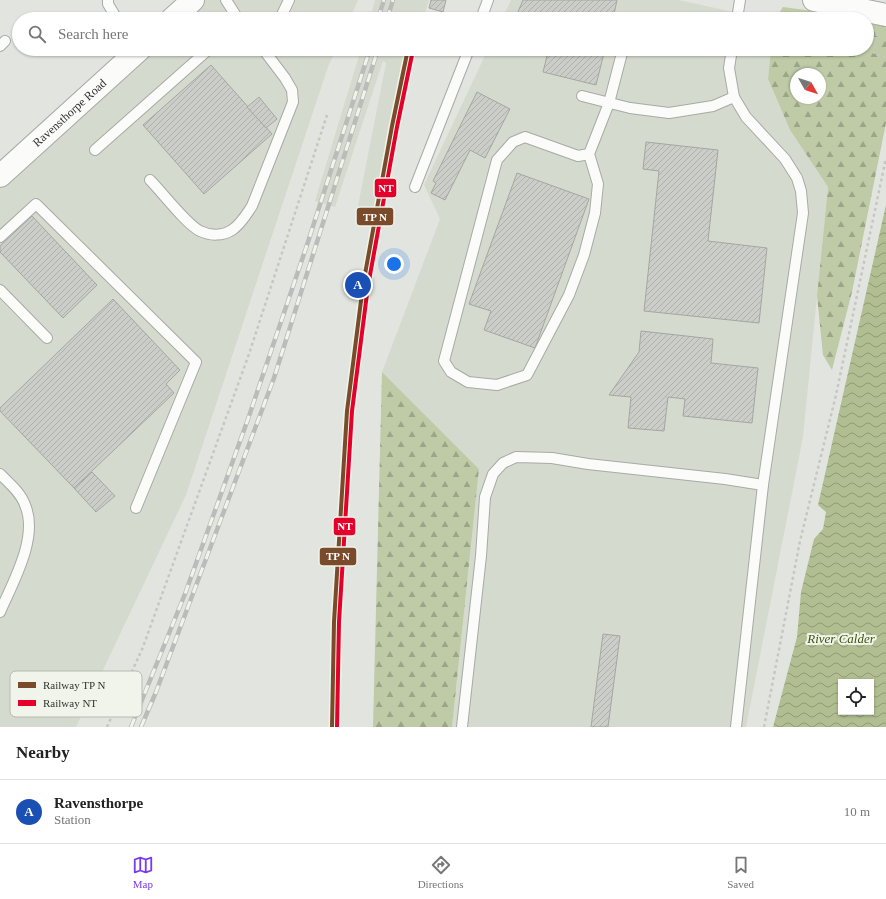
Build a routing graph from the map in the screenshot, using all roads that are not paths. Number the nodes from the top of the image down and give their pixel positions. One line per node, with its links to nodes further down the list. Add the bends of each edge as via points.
1 (108, 0): 8 (lane)
2 (193, 0): 9 (street)
3 (226, 0): 10 (lane)
4 (289, 0): 11 (lane)
5 (488, 0): 12 (lane)
6 (740, 0): 13 (lane)
7 (814, 0): 14 (street)
8 (113, 12)
9 (180, 12)
10 (234, 12)
11 (283, 12)
12 (484, 12)
13 (738, 12)
14 (872, 12)
15 (130, 56): 26 (street, Ravensthorpe Road)
16 (201, 56): 24 (lane)
17 (268, 56): 27 (lane, via 292,90 293,102 252,206 242,221 232,230 220,235 198,231)
18 (466, 56): 28 (lane)
19 (621, 56): 23 (lane)
20 (731, 56): 22 (lane, via 729,68)
21 (582, 96): 23 (lane)
22 (734, 97): 23 (lane, via 713,106 669,113); 33 (lane, via 746,117 785,159 797,178 804,214)
23 (609, 103): 25 (lane)
24 (95, 150)
25 (589, 154): 25 (lane, via 578,156 525,137 513,142 497,160 444,361 451,372 468,382 497,385 527,375 569,296 584,255 595,213 598,184)
26 (0, 176)
27 (150, 180)
28 (415, 187)
29 (0, 237): 34 (lane, via 36,204 196,362)
30 (0, 290): 31 (lane)
31 (47, 338)
32 (0, 474): 35 (lane, via 13,486 25,503 30,518 23,558)
33 (763, 485): 36 (lane, via 552,458 516,457 503,463 493,474 485,497); 37 (lane)
34 (136, 508)
35 (0, 612)
36 (462, 727)
37 (736, 727)

